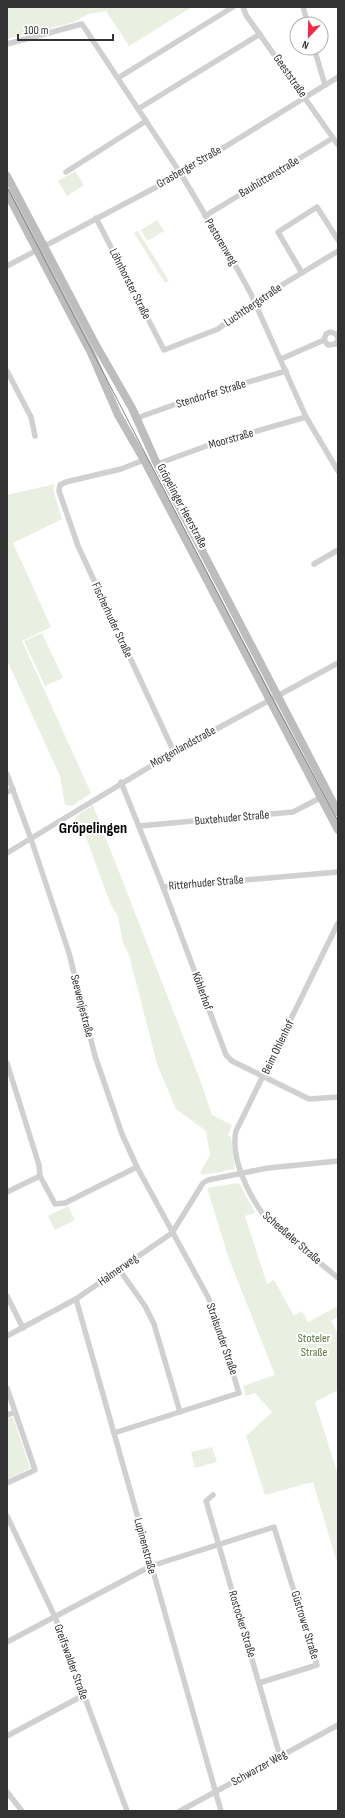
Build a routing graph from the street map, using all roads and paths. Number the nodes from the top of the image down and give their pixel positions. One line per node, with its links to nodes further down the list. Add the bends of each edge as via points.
1 (233, 7): 7 (street)
2 (243, 7): 3 (street, Geeststraße)
3 (260, 34): 9 (street, Geeststraße); 10 (street)
4 (7, 44): 7 (street, Pastorenweg, via 82,24)
5 (316, 56): 8 (street)
6 (338, 77): 8 (street, Grasberger Straße)
7 (118, 78): 10 (street, Pastorenweg)
8 (325, 85): 9 (street, Grasberger Straße)
9 (304, 97): 12 (street, Geeststraße); 15 (street, Grasberger Straße)
10 (138, 109): 11 (street, Pastorenweg)
11 (146, 122): 14 (street); 15 (street, Pastorenweg)
12 (333, 138): 13 (street, Geeststraße); 18 (street, Bauhüttenstraße)
13 (338, 145)
14 (66, 172)
15 (181, 174): 18 (street, Pastorenweg); 19 (street, Grasberger Straße)
16 (7, 176): 21 (main road, Gröpelinger Heerstraße)
17 (7, 193): 22 (main road, Gröpelinger Heerstraße)
18 (205, 216): 26 (street, Pastorenweg)
19 (96, 218): 21 (street, Grasberger Straße); 29 (street, Löhnhorster Straße)
20 (338, 240): 25 (street, via 317,207 278,232)
21 (45, 246): 22 (street, Grasberger Straße); 34 (main road, Gröpelinger Heerstraße)
22 (37, 250): 24 (street, Grasberger Straße); 36 (main road, Gröpelinger Heerstraße, via 91,353 118,415)
23 (338, 251): 25 (street, Luchtbergstraße)
24 (7, 266)
25 (302, 273): 26 (street, Luchtbergstraße)
26 (254, 302): 29 (street, Luchtbergstraße, via 218,330); 30 (street, Pastorenweg)
27 (338, 339): 28 (street, via 332,346); 28 (street, via 336,334 330,332)
28 (324, 340): 30 (street)
29 (164, 350)
30 (281, 359): 32 (street, Pastorenweg)
31 (7, 371): 35 (street, via 31,417)
32 (286, 371): 33 (street, Pastorenweg); 34 (street, Stendorfer Straße, via 190,399)
33 (306, 417): 37 (street, Moorstraße, via 211,444); 38 (street, Pastorenweg)
34 (137, 418): 37 (main road, Gröpelinger Heerstraße)
35 (35, 436)
36 (144, 460): 42 (main road, Gröpelinger Heerstraße); 43 (street, Fischerhuder Straße, via 121,469 60,485 60,497 74,537)
37 (157, 464): 42 (main road, Gröpelinger Heerstraße)
38 (338, 471)
39 (338, 550): 40 (street)
40 (314, 564)
41 (338, 663): 42 (street, Morgenlandstraße)
42 (274, 698): 43 (street, Morgenlandstraße); 48 (main road, Gröpelinger Heerstraße); 49 (main road, Gröpelinger Heerstraße)
43 (174, 752): 45 (street, Morgenlandstraße)
44 (7, 774): 46 (street, Seewenjestraße)
45 (121, 782): 50 (street, Ritterhuder Straße); 52 (street, Morgenlandstraße)
46 (13, 789): 47 (street); 52 (street, Seewenjestraße)
47 (7, 792)
48 (322, 797): 50 (street, Buxtehuder Straße, via 293,812); 51 (main road, Gröpelinger Heerstraße)
49 (338, 812)
50 (139, 826): 55 (street, Ritterhuder Straße)
51 (338, 830)
52 (31, 839): 53 (street, Morgenlandstraße); 61 (street, Seewenjestraße, via 70,953 102,1078)
53 (7, 853)
54 (338, 872): 55 (street, Ritterhuder Straße)
55 (163, 887): 58 (street, Köhlerhof, via 226,1055 232,1061)
56 (338, 923): 58 (street, Beim Ohlenhof)
57 (7, 1063): 63 (street, via 39,1165)
58 (263, 1076): 59 (street, Köhlerhof, via 309,1099); 62 (street, Beim Ohlenhof, via 234,1139)
59 (338, 1097)
60 (338, 1161): 62 (street)
61 (136, 1167): 63 (street, via 59,1205 51,1199); 65 (street, Seewenjestraße)
62 (241, 1173): 65 (street, Halmerweg, via 203,1183); 67 (street, Scheeßeler Straße, via 265,1217)
63 (40, 1176): 64 (street)
64 (7, 1192)
65 (172, 1233): 66 (street, Halmerweg); 74 (street, Stralsunder Straße, via 214,1311 239,1393)
66 (119, 1269): 69 (street, Halmerweg); 74 (street, via 145,1306 154,1324)
67 (338, 1278)
68 (7, 1296): 70 (street)
69 (76, 1299): 70 (street, Halmerweg); 76 (street, Lupinenstraße)
70 (23, 1328): 71 (street, Halmerweg)
71 (7, 1336)
72 (7, 1388): 73 (street)
73 (15, 1412): 75 (street); 77 (street, via 35,1470)
74 (180, 1412): 76 (street)
75 (7, 1415)
76 (114, 1433): 81 (street, Lupinenstraße)
77 (7, 1483)
78 (213, 1495): 80 (street, Rostocker Straße, via 206,1501)
79 (7, 1516): 82 (street, Greifswalder Straße)
80 (218, 1544): 81 (street); 84 (street, Rostocker Straße); 84 (street, Güstrower Straße, via 274,1527 317,1665)
81 (151, 1566): 82 (street); 90 (street, Lupinenstraße)
82 (55, 1617): 83 (street); 85 (street, Greifswalder Straße)
83 (7, 1642)
84 (259, 1683): 88 (street, Rostocker Straße)
85 (84, 1695): 87 (street); 92 (street, Greifswalder Straße)
86 (338, 1725): 88 (street, Schwarzer Weg)
87 (7, 1736)
88 (280, 1756): 90 (street, Schwarzer Weg)
89 (7, 1792): 91 (street)
90 (214, 1793): 93 (street, Schwarzer Weg); 94 (street, Lupinenstraße)
91 (22, 1811)
92 (127, 1811)
93 (180, 1811)
94 (221, 1811)

